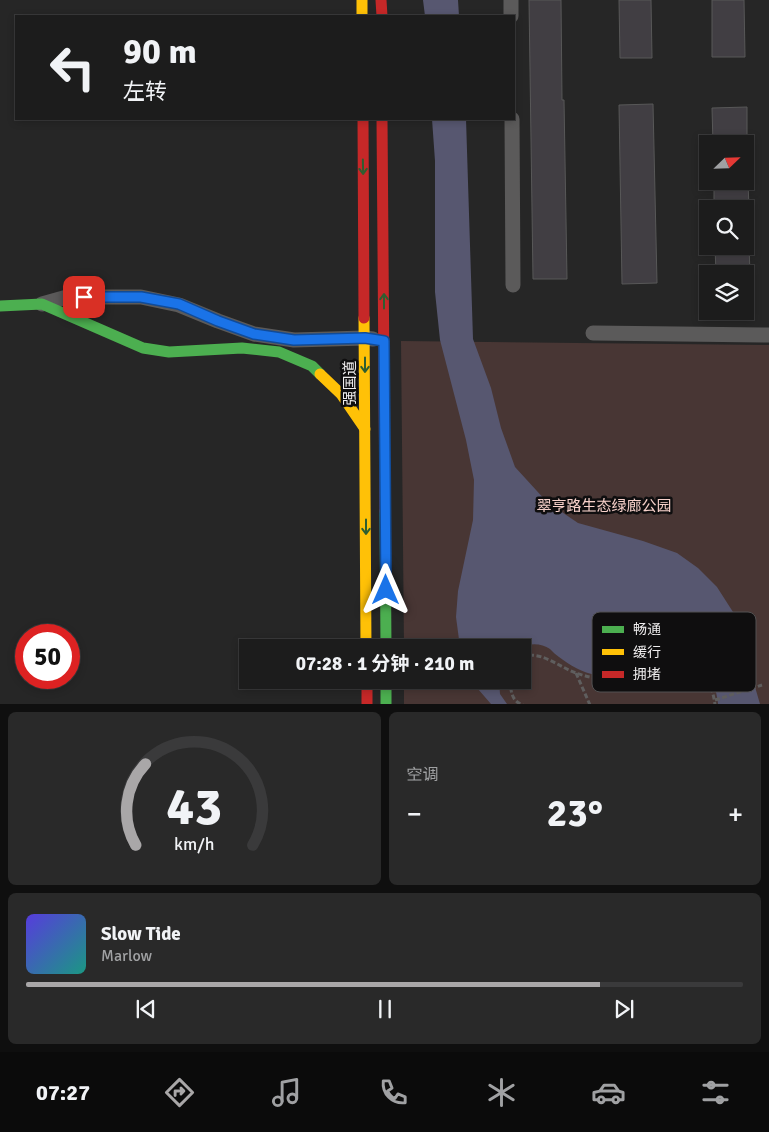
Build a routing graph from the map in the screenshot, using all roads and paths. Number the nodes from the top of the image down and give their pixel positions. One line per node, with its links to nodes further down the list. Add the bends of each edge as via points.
1 (362, 0): 4 (main road)
2 (382, 0): 5 (main road)
3 (511, 0): 6 (street)
4 (362, 15)
5 (382, 15)
6 (511, 15)
7 (363, 120): 15 (main road, 强国道, one-way to 15)
8 (382, 120): 16 (main road, one-way to 8)
9 (512, 120): 10 (street)
10 (513, 286)
11 (42, 304): 12 (main road); 15 (street, via 67,297 141,297 179,304 254,334 294,340); 17 (main road, via 143,348 169,352 242,348 279,352 312,366 341,394)
12 (0, 306)
13 (593, 333): 14 (street)
14 (769, 335)
15 (365, 338): 16 (street); 17 (main road, 强国道, one-way to 17)
16 (384, 341): 19 (main road)
17 (365, 429): 18 (main road, 强国道, one-way to 18)
18 (366, 639)
19 (386, 639)
20 (531, 656): 21 (path, via 540,656)
21 (576, 673): 22 (path); 35 (path)
22 (592, 678)
23 (760, 686): 24 (path)
24 (756, 687)
25 (367, 689): 31 (main road)
26 (386, 689): 32 (main road)
27 (511, 689): 33 (path)
28 (713, 692): 30 (path)
29 (741, 692): 30 (path)
30 (715, 700): 36 (path)
31 (367, 704)
32 (386, 704)
33 (516, 704): 34 (path)
34 (523, 704)
35 (590, 704)
36 (716, 704)

